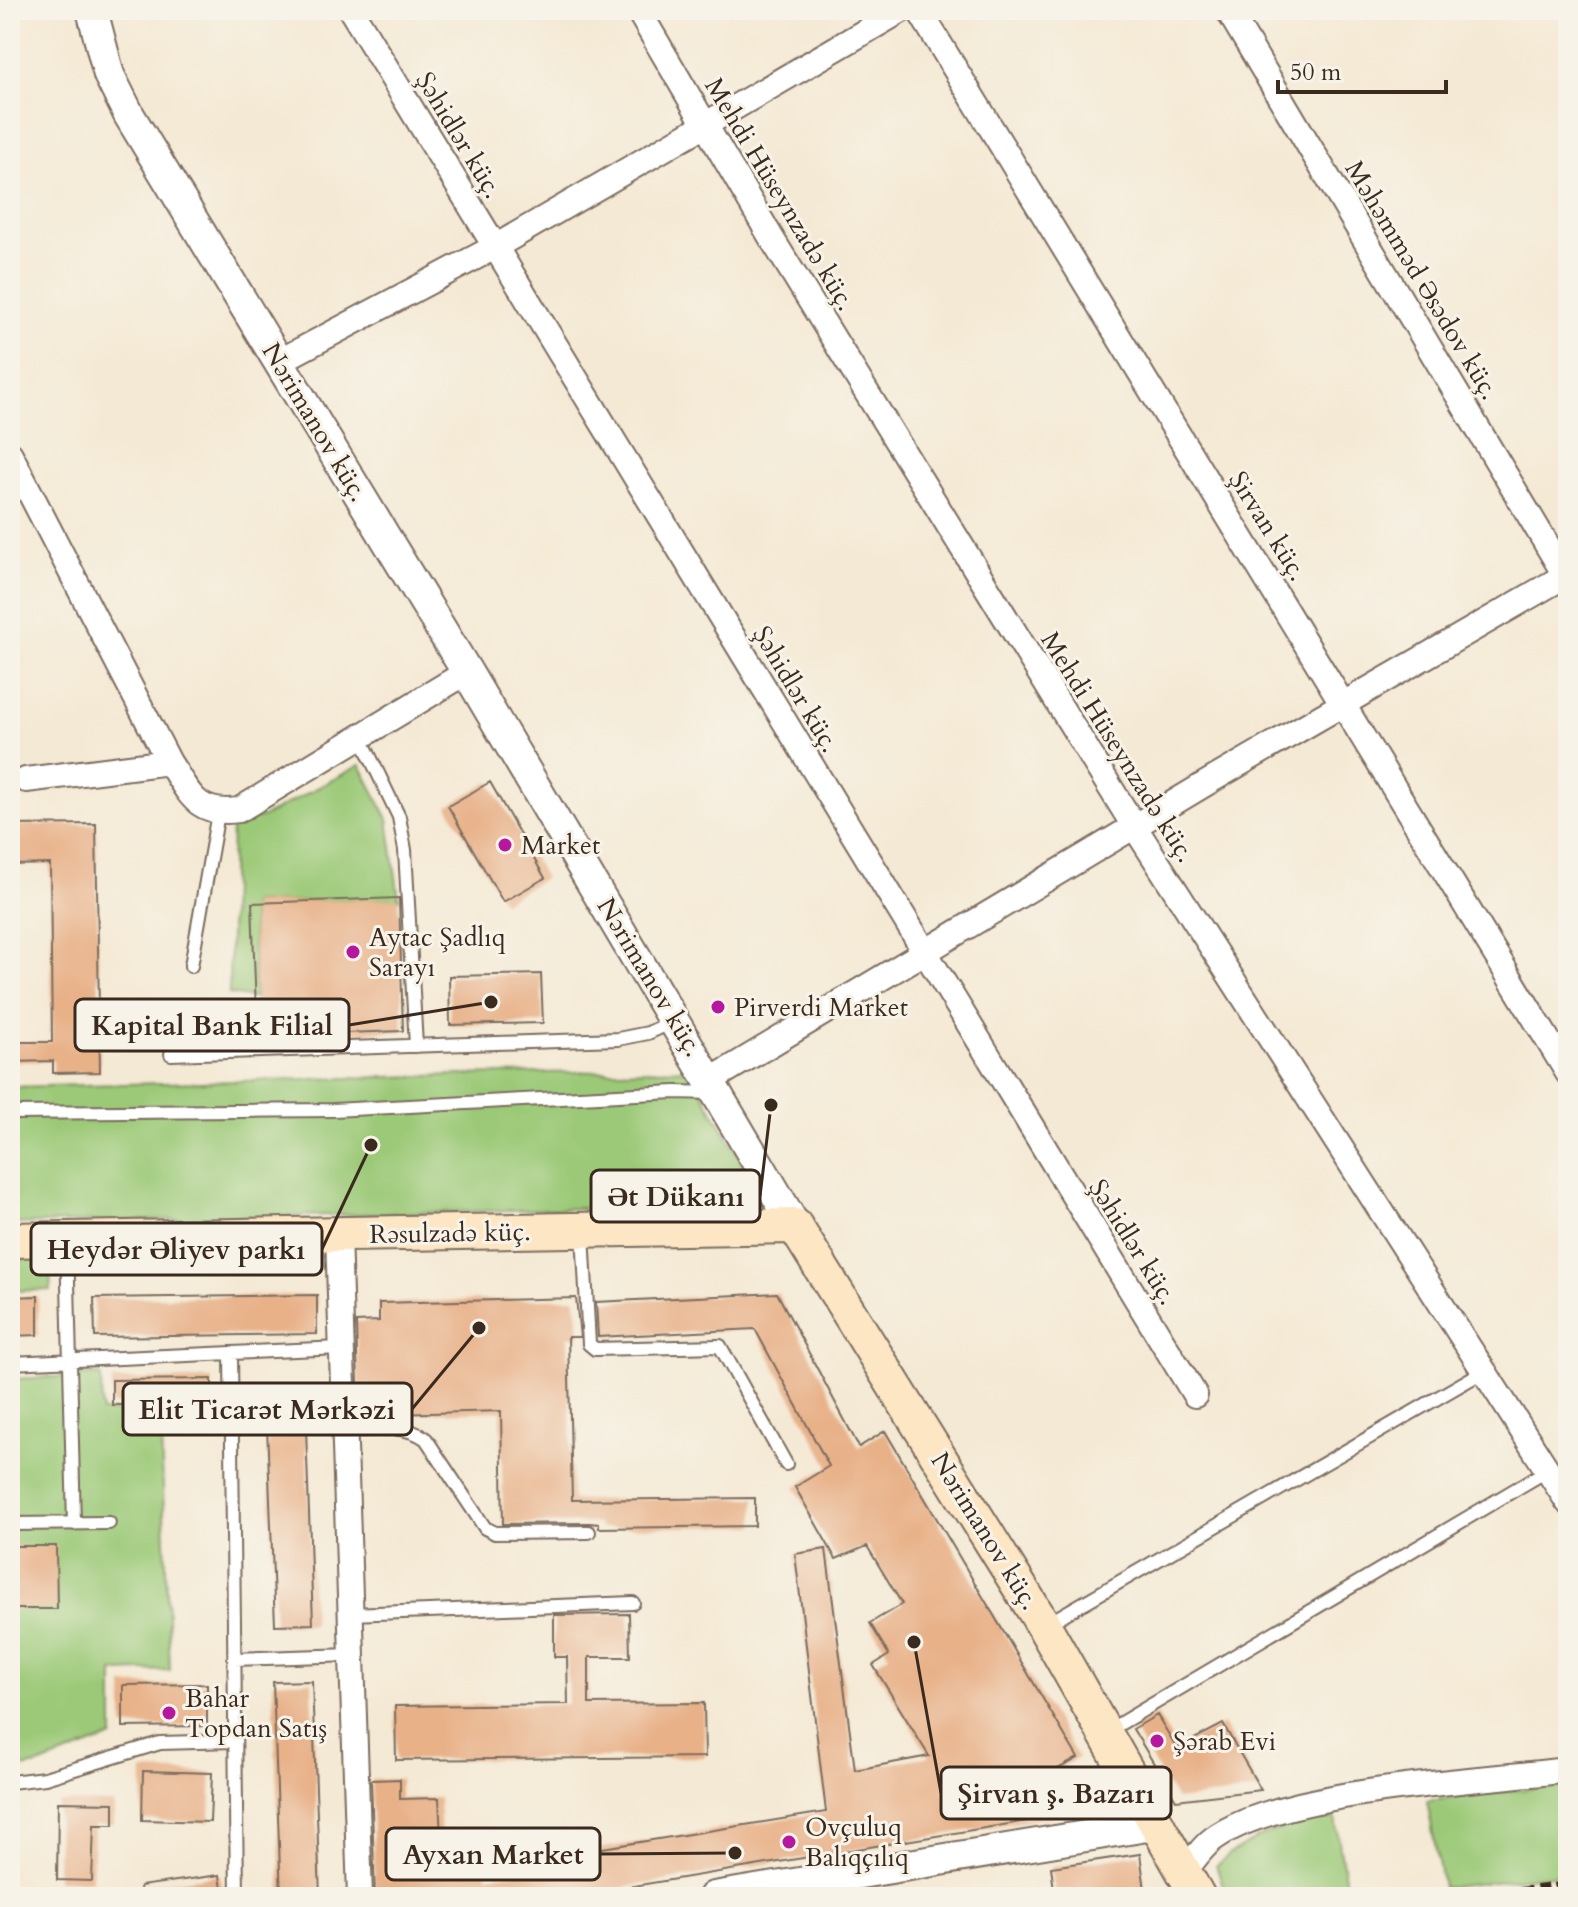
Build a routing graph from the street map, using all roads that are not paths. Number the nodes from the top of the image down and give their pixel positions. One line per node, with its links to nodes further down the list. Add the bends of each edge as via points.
1 (92, 10): 9 (street, Nərimanov küç., via 109,75 129,115)
2 (351, 10): 8 (street, Şəhidlər küç.)
3 (638, 10): 7 (street, Mehdi Hüseynzadə küç.)
4 (902, 10): 7 (street)
5 (919, 10): 13 (street, Şirvan küç.)
6 (1228, 10): 11 (street, Məhəmməd Əsədov küç.)
7 (706, 127): 8 (street); 18 (street, Mehdi Hüseynzadə küç.)
8 (495, 247): 9 (street); 19 (street, Şəhidlər küç.)
9 (278, 362): 12 (street, Nərimanov küç.)
10 (10, 454): 15 (street)
11 (1567, 576): 13 (street)
12 (467, 672): 14 (street); 21 (street, Nərimanov küç.)
13 (1344, 703): 18 (street); 24 (street, Şirvan küç.)
14 (360, 736): 17 (street, via 239,810); 22 (lane, via 399,817 405,850)
15 (169, 762): 16 (street); 17 (street, via 199,806)
16 (26, 780)
17 (218, 813): 20 (lane)
18 (1134, 826): 19 (street); 36 (street, Mehdi Hüseynzadə küç.)
19 (923, 953): 25 (street); 37 (street, Şəhidlər küç.)
20 (191, 966)
21 (675, 1021): 22 (lane, via 618,1039); 25 (street, Nərimanov küç.)
22 (416, 1046): 23 (lane)
23 (171, 1054)
24 (1568, 1073)
25 (715, 1087): 26 (lane, via 333,1110); 27 (street, Nərimanov küç.)
26 (10, 1113)
27 (795, 1226): 28 (main road, Rəsulzadə küç.); 48 (main road, Nərimanov küç.)
28 (583, 1230): 29 (main road, Rəsulzadə küç.); 39 (lane, via 589,1344 595,1349 720,1346)
29 (338, 1235): 30 (main road, Rəsulzadə küç.); 32 (street)
30 (66, 1239): 31 (main road, Rəsulzadə küç.); 34 (lane)
31 (10, 1240)
32 (341, 1348): 33 (lane); 38 (street)
33 (231, 1353): 34 (lane); 50 (lane)
34 (68, 1359): 35 (lane); 44 (lane)
35 (10, 1363)
36 (1484, 1371): 40 (street, Mehdi Hüseynzadə küç.); 48 (lane)
37 (1195, 1395)
38 (344, 1431): 45 (lane, via 416,1431 485,1528 495,1533); 47 (street)
39 (786, 1464)
40 (1548, 1470): 41 (street, Mehdi Hüseynzadə küç.); 51 (lane)
41 (1568, 1502)
42 (109, 1523): 44 (lane)
43 (10, 1524): 44 (lane)
44 (74, 1524)
45 (589, 1532)
46 (633, 1603): 47 (lane)
47 (351, 1614): 49 (street)
48 (1044, 1626): 51 (main road, Nərimanov küç.)
49 (352, 1655): 50 (lane); 58 (street)
50 (234, 1659): 52 (lane)
51 (1106, 1732): 55 (main road, Nərimanov küç.)
52 (235, 1741): 54 (lane, via 160,1743 45,1778); 57 (lane)
53 (1568, 1770): 56 (street, via 1265,1812 1210,1840)
54 (10, 1782)
55 (1159, 1824): 56 (main road, Nərimanov küç.); 59 (street)
56 (1191, 1884)
57 (237, 1897)
58 (360, 1897)
59 (714, 1897)

